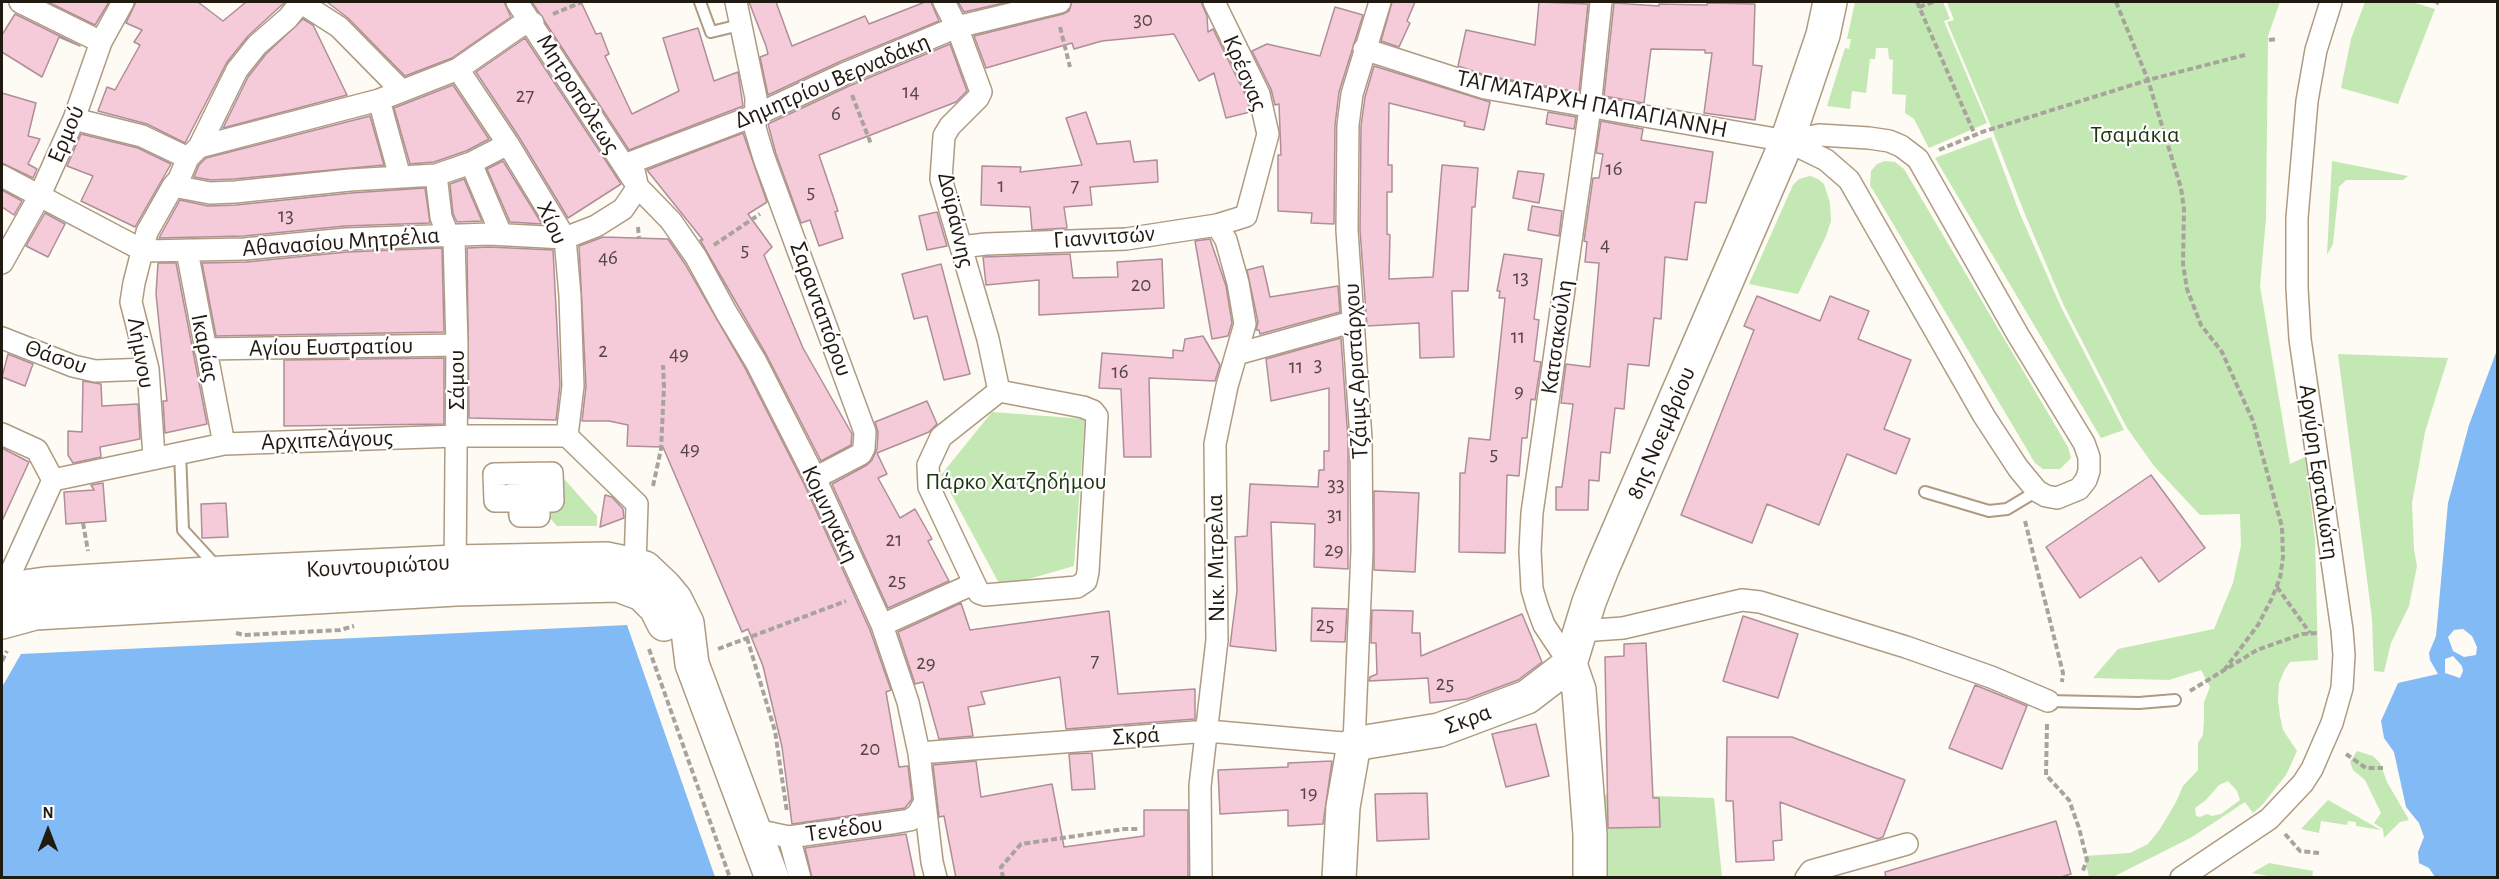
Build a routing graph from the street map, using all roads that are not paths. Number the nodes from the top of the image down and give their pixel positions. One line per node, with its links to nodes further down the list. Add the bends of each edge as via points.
1 (20, 2): 17 (street)
2 (123, 2): 17 (street, Ερμού)
3 (300, 2): 20 (street, via 339,27); 27 (street, Λήμνου, via 242,62)
4 (517, 2): 14 (street, Μητροπόλεως)
5 (700, 2): 15 (lane, via 711,32)
6 (736, 2): 15 (street, Σαρανταπόρου)
7 (944, 2): 16 (street)
8 (1056, 2): 16 (street, Δημητρίου Βερναδάκη)
9 (1214, 2): 35 (street, Κρέσνας, via 1259,94 1268,134)
10 (1380, 2): 18 (street, Τζάιμς Αριστάρχου)
11 (1601, 2): 22 (street, Κατσακούλη)
12 (1830, 2): 25 (main road, 8ης Νοεμβρίου)
13 (2331, 2): 86 (street, Αργύρη Εφταλιώτη, via 2316,50 2307,101 2297,218 2297,288 2300,339 2342,630 2342,688 2332,723 2303,783 2269,819)
14 (533, 23): 19 (street, via 520,26); 33 (street, Μητροπόλεως)
15 (740, 25): 23 (street, Σαρανταπόρου)
16 (957, 27): 23 (street, Δημητρίου Βερναδάκη); 40 (street, Δοϊράννης, via 981,92 946,131 943,146 941,179)
17 (101, 42): 24 (street, Ερμού)
18 (1364, 49): 22 (street, ΤΑΓΜΑΤΑΡΧΗ ΠΑΠΑΓΙΑΝΝΗ, via 1485,88); 44 (street, Τζάιμς Αριστάρχου, via 1348,125 1347,230)
19 (458, 69): 20 (street); 26 (street, Χίου)
20 (401, 90): 21 (street)
21 (378, 100): 27 (street); 31 (street)
22 (1590, 108): 25 (street, ΤΑΓΜΑΤΑΡΧΗ ΠΑΠΑΓΙΑΝΝΗ); 69 (street, Κατσακούλη, via 1532,513 1530,551 1532,589 1544,626)
23 (756, 115): 33 (street, Δημητρίου Βερναδάκη, via 632,162); 57 (street, Σαρανταπόρου, via 755,128 764,158 865,432 861,454)
24 (74, 119): 27 (street); 34 (street, Ερμού)
25 (1787, 141): 60 (street, via 1826,160 1849,180 1984,416 2018,468); 60 (street, via 1819,135 1869,138 1895,143 1918,159 2087,450 2088,476 2079,489 2057,498); 67 (main road, 8ης Νοεμβρίου, via 1602,569)
26 (508, 144): 28 (street); 39 (street, Χίου)
27 (193, 153): 32 (street, Λήμνου)
28 (471, 163): 29 (street); 37 (street)
29 (436, 175): 31 (street); 38 (street, Σάμου, via 441,217)
30 (2, 176): 34 (street, Αθανασίου Μητρέλια)
31 (400, 177): 32 (street, via 210,193)
32 (172, 186): 41 (street, Λήμνου, via 147,232)
33 (638, 187): 39 (street, Αθανασίου Μητρέλια, via 623,209 596,226); 57 (street, Κομνηνάκη, via 671,221 696,257 756,362)
34 (39, 197): 41 (street, Αθανασίου Μητρέλια); 43 (street, Ερμού)
35 (1246, 216): 36 (street, Γιαννιτσών)
36 (1217, 225): 40 (street, Γιαννιτσών, via 1126,239); 48 (street, Νικ. Μιτρελια, via 1226,240 1245,324)
37 (501, 234): 38 (street, Αθανασίου Μητρέλια); 39 (street, Αθανασίου Μητρέλια)
38 (448, 235): 42 (street, Αθανασίου Μητρέλια); 46 (street, Σάμου, via 454,239)
39 (564, 238): 53 (street, Χίου, via 573,386)
40 (961, 247): 50 (street, Δοϊράννης)
41 (144, 251): 42 (street, Αθανασίου Μητρέλια); 49 (street, Λήμνου, via 132,302)
42 (187, 251): 47 (street, Ικαρίας)
43 (2, 263)
44 (1355, 321): 48 (street); 73 (street, Τζάιμς Αριστάρχου, via 1362,550)
45 (2, 338): 49 (street, Θάσου, via 84,369)
46 (458, 345): 47 (street, Αγίου Ευστρατίου); 52 (street, Σάμου)
47 (205, 349): 54 (street, Ικαρίας)
48 (1237, 354): 72 (street, Νικ. Μιτρελια, via 1215,444 1216,640)
49 (148, 369): 56 (street, Λήμνου)
50 (999, 391): 64 (street, via 941,437 928,465 929,487); 64 (street, via 1083,406 1097,416 1088,572 1086,581 1077,587 985,595 979,594)
51 (2, 434): 58 (street, via 37,450)
52 (458, 436): 53 (street, Αρχιπελάγους); 54 (street, Αρχιπελάγους); 63 (street, Σάμου)
53 (567, 436): 61 (street, via 637,504)
54 (224, 444): 55 (street, Αρχιπελάγους)
55 (180, 452): 56 (street, Αρχιπελάγους); 62 (lane, via 183,530)
56 (154, 458): 58 (street, Αρχιπελάγους)
57 (815, 478): 66 (street, Κομνηνάκη)
58 (53, 480): 65 (street)
59 (1925, 492): 60 (lane, via 1989,511 2007,509)
60 (2028, 496)
61 (635, 565): 63 (main road, Κουντουριώτου, via 606,559); 68 (main road, Κουντουριώτου, via 645,568 660,582 683,613)
62 (223, 573): 63 (main road, Κουντουριώτου); 65 (main road, Κουντουριώτου, via 45,584)
63 (455, 576): 65 (main road, Κουντουριώτου); 68 (main road, Κουντουριώτου, via 629,588 656,608 674,648)
64 (973, 584): 66 (street)
65 (4, 613)
66 (882, 625): 74 (street, Κομνηνάκη, via 908,702)
67 (1581, 631): 69 (main road, 8ης Νοεμβρίου); 71 (street, via 1623,628 1742,600 1760,602 1906,647)
68 (692, 664): 76 (main road, Κουντουριώτου)
69 (1570, 664): 73 (main road, Σκρα, via 1527,697 1439,730); 84 (main road, via 1579,690)
70 (2175, 700): 71 (lane)
71 (2048, 701)
72 (1208, 731): 73 (street, Σκρά); 74 (street, Σκρά); 82 (street, Νικ. Μιτρελια, via 1200,786)
73 (1354, 744): 83 (main road, via 1343,807)
74 (919, 753): 75 (street, Κομνηνάκη)
75 (924, 803): 77 (street, Τενέδου, via 910,820); 81 (street, Κομνηνάκη)
76 (756, 830): 77 (street, Τενέδου); 79 (main road, Κουντουριώτου)
77 (789, 837): 80 (street)
78 (1907, 844): 85 (street, via 1811,871)
79 (772, 878)
80 (800, 878)
81 (936, 878)
82 (1200, 878)
83 (1339, 878)
84 (1590, 878)
85 (1806, 878)
86 (2181, 878)

